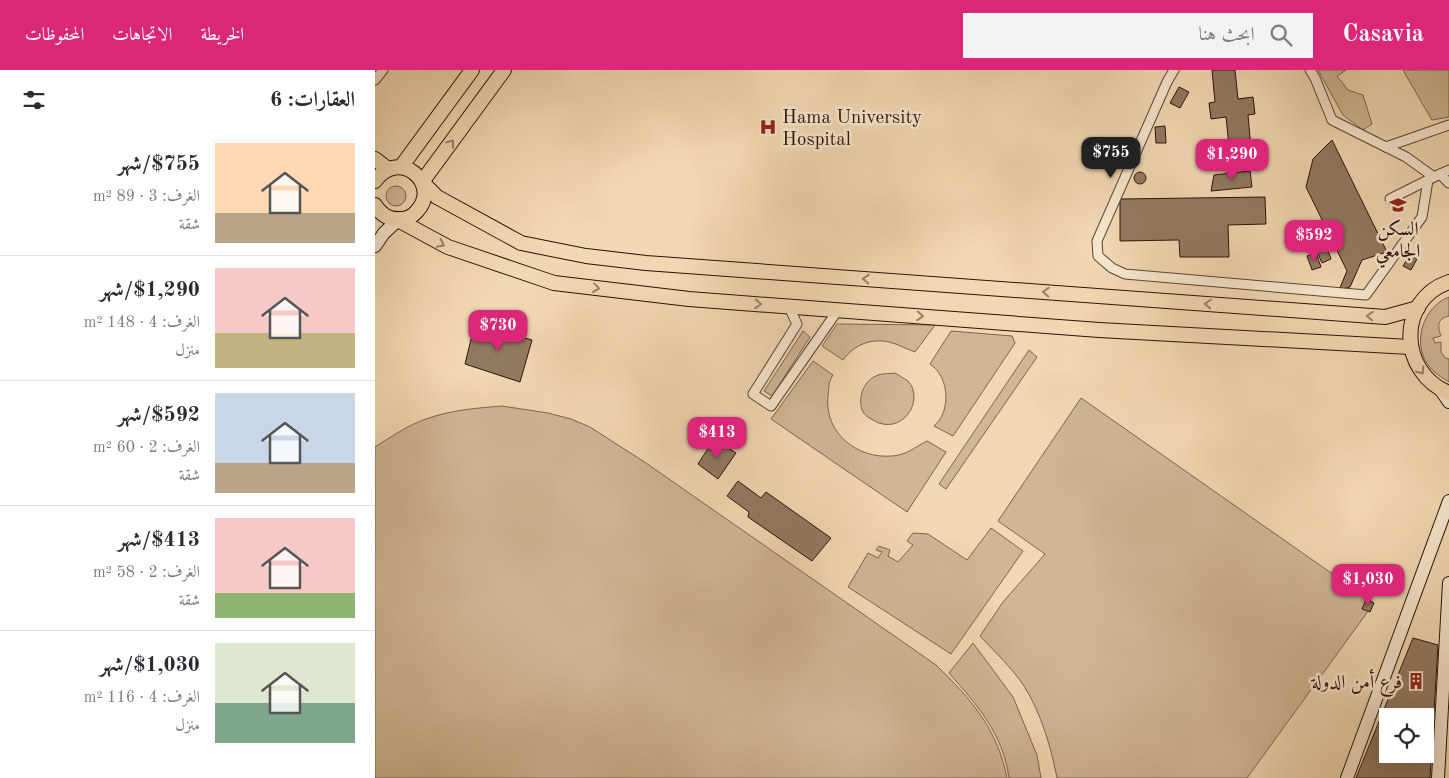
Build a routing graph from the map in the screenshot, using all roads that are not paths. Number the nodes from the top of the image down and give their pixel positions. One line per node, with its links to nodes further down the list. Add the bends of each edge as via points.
1 (383, 70): 6 (street)
2 (472, 70): 10 (main road)
3 (504, 70): 14 (main road, one-way to 3)
4 (1174, 70): 12 (street, via 1097,241 1098,256 1125,274 1366,295 1422,217)
5 (1310, 70): 8 (street, via 1332,120)
6 (375, 80)
7 (1449, 125): 8 (street)
8 (1386, 147): 12 (street)
9 (375, 159): 10 (main road)
10 (395, 168): 13 (main road, via 381,174); 14 (main road, via 414,172)
11 (1449, 170): 12 (street)
12 (1434, 177): 15 (street); 16 (street)
13 (375, 181)
14 (422, 182): 18 (main road, via 425,195 421,207 411,216); 22 (main road, one-way to 14, via 1385,317 586,256 521,243 437,197)
15 (1449, 183)
16 (1390, 199)
17 (375, 206): 18 (main road, via 380,213)
18 (398, 220): 19 (main road); 21 (main road, one-way to 21, via 448,248 554,284)
19 (375, 246)
20 (1449, 282): 22 (main road, via 1428,294)
21 (789, 307): 23 (main road); 23 (street, via 797,324 753,394 771,406)
22 (1417, 308): 24 (main road, via 1411,327)
23 (838, 310): 24 (main road, one-way to 24, via 1109,331)
24 (1410, 347): 25 (main road, one-way to 25, via 1426,379)
25 (1444, 391): 26 (main road)
26 (1449, 402)
27 (1449, 501): 29 (main road)
28 (1449, 583): 30 (main road)
29 (1347, 778)
30 (1438, 778)

